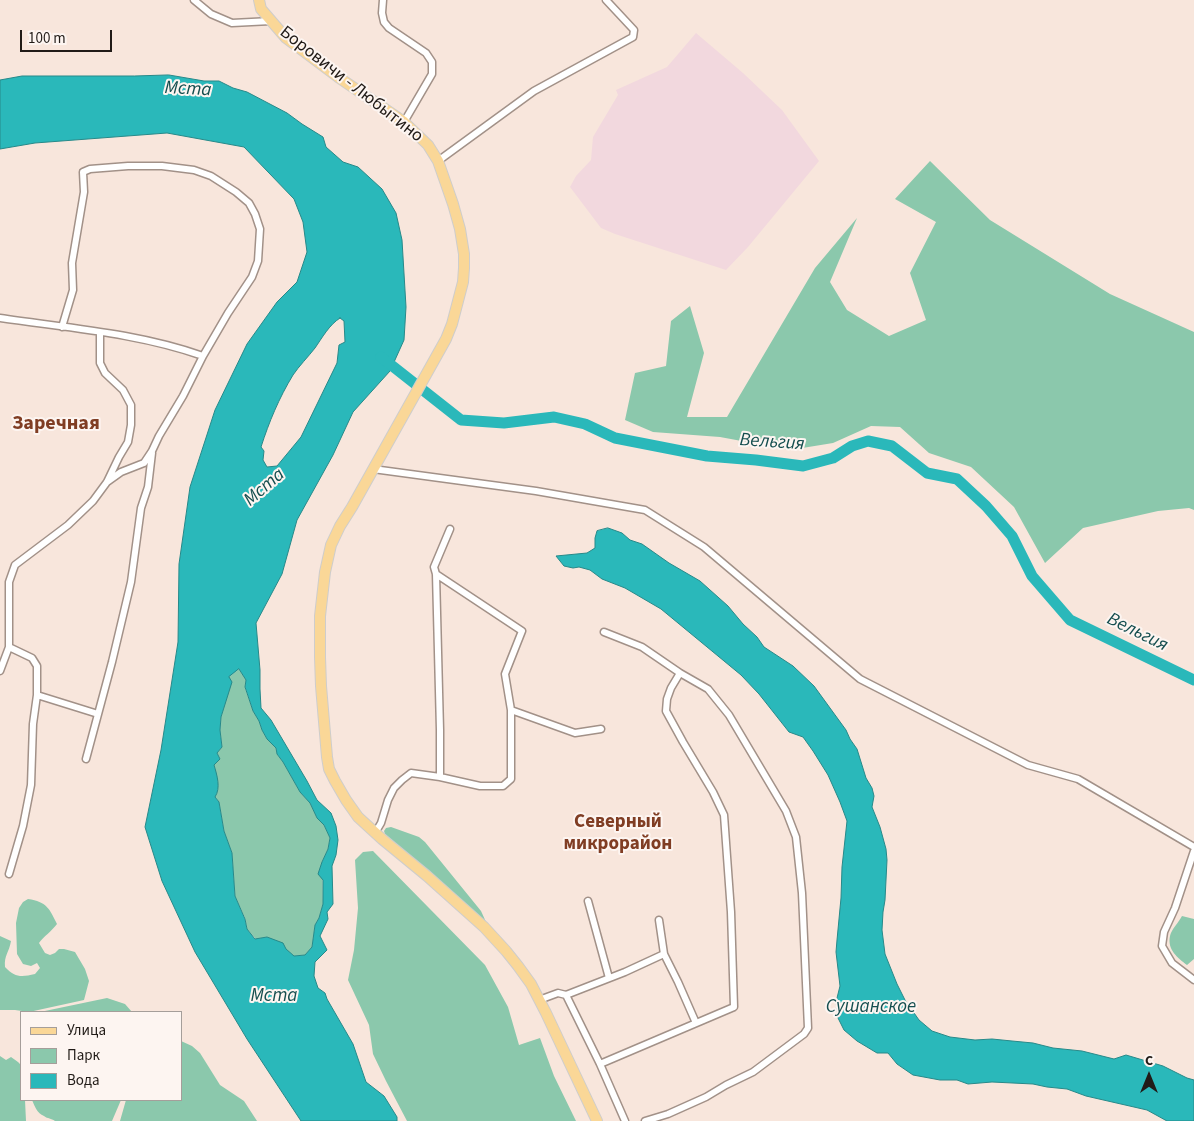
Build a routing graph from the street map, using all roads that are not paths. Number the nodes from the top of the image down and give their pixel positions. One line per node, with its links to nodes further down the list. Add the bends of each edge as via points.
1 (194, 0): 5 (street, via 211,14 232,23)
2 (259, 0): 5 (main road, Боровичи - Любытино, via 261,9)
3 (382, 0): 6 (street, via 384,22 426,53 432,62 432,74)
4 (606, 0): 7 (street, via 634,30 633,37 534,91)
5 (271, 21): 6 (main road, Боровичи - Любытино, via 286,38)
6 (404, 122): 7 (main road, Боровичи - Любытино, via 428,145)
7 (438, 161): 13 (main road, Боровичи - Любытино, via 460,229 464,254 463,282 452,324 440,349)
8 (0, 318): 9 (street)
9 (62, 327): 10 (street); 11 (street, via 73,290 72,263 84,192 83,172 128,166 194,170 211,176 249,203 260,229 258,261 252,277)
10 (100, 332): 11 (street, via 170,345); 14 (street, via 100,363 131,405 128,442)
11 (203, 356): 12 (street)
12 (152, 451): 14 (street, via 144,463 121,472); 23 (street, via 132,582)
13 (373, 469): 27 (main road, via 331,545 320,616 320,657 330,769 358,817); 28 (street, via 536,491 645,510 704,547 860,679 1028,766 1078,779)
14 (107, 482): 18 (street, via 68,525 15,566 9,582)
15 (450, 529): 16 (street, via 434,567)
16 (436, 574): 22 (street, via 522,630 505,674); 26 (street)
17 (604, 632): 20 (street, via 642,648)
18 (9, 647): 19 (street); 21 (street, via 32,658 37,666)
19 (0, 671)
20 (680, 673): 38 (street, via 671,688 666,711 723,814 731,912 734,1007); 42 (street, via 708,689 729,716 786,811 796,837 808,1028 753,1072 706,1097)
21 (37, 695): 23 (street); 30 (street, via 31,785)
22 (510, 710): 24 (street, via 574,733); 26 (street, via 511,779 503,786 480,786)
23 (98, 714): 25 (street)
24 (601, 729)
25 (86, 759)
26 (440, 778): 27 (street, via 411,773 402,780 388,800)
27 (378, 836): 37 (main road, via 484,927 506,950)
28 (1194, 846)
29 (1194, 851): 35 (street, via 1164,932 1162,946 1172,963)
30 (9, 874)
31 (588, 901): 34 (street)
32 (659, 920): 33 (street)
33 (664, 954): 34 (street); 38 (street)
34 (609, 978): 36 (street)
35 (1194, 980)
36 (566, 995): 37 (street); 39 (street)
37 (539, 1000): 40 (main road)
38 (696, 1023): 39 (street)
39 (600, 1064): 41 (street)
40 (597, 1121)
41 (625, 1121)
42 (645, 1121)

